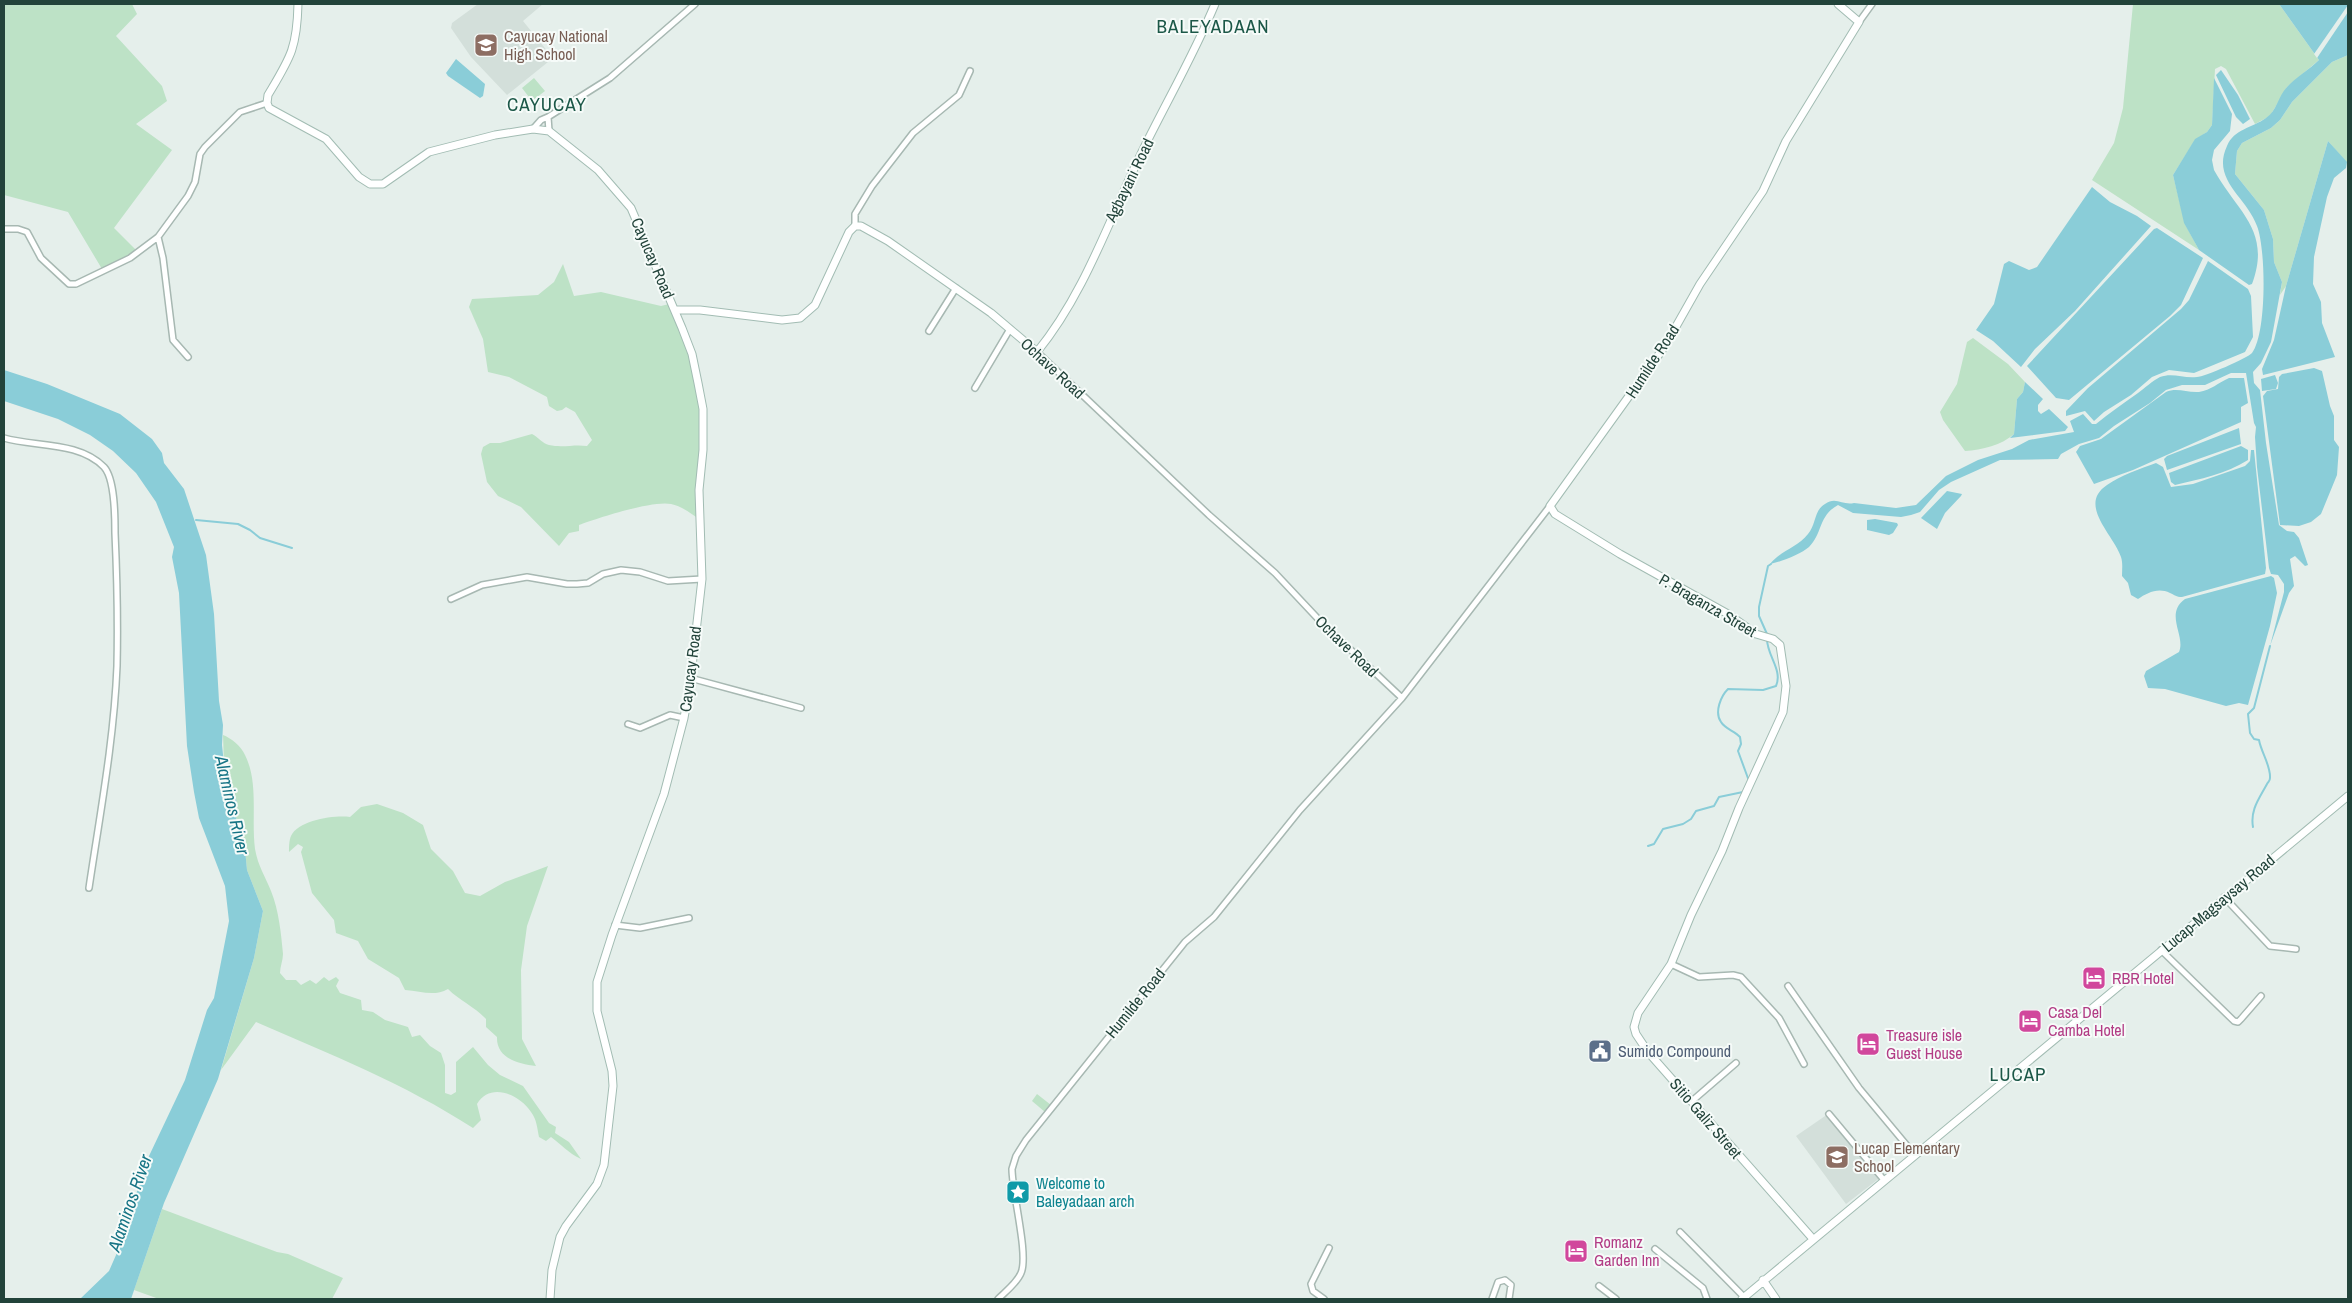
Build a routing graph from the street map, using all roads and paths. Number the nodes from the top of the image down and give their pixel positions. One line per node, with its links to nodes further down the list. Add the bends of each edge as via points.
1 (298, 4): 8 (street, via 292,52 268,95)
2 (695, 4): 9 (street, via 610,78)
3 (1214, 4): 19 (street, Agbayani Road, via 1084,279 1055,330)
4 (1838, 4): 6 (street)
5 (1872, 4): 6 (street, Humilde Road)
6 (1859, 22): 23 (street, Humilde Road, via 1786,141 1763,191 1700,284 1665,346)
7 (970, 71): 12 (street, via 959,95 904,143 872,186 855,214)
8 (267, 103): 10 (street, via 275,112 326,139 359,177 370,184 383,184 429,152 476,138); 14 (street, via 240,112 205,146 200,154 196,182)
9 (548, 117): 10 (street); 11 (street)
10 (533, 129): 11 (street)
11 (549, 131): 16 (street, Cayucay Road, via 598,170 631,208)
12 (855, 226): 15 (street, Ochave Road, via 871,230); 16 (street, via 846,236 815,305 800,318 788,320)
13 (4, 229): 14 (street, via 27,232 40,258 72,285 130,258)
14 (158, 238): 20 (street, via 173,340)
15 (956, 288): 17 (street, Ochave Road); 18 (street)
16 (675, 310): 24 (street, Cayucay Road, via 692,354 703,409 699,490)
17 (1010, 329): 19 (street, Ochave Road); 21 (street)
18 (929, 331)
19 (1036, 352): 27 (street, Ochave Road, via 1269,568)
20 (188, 357)
21 (974, 388)
22 (4, 438): 33 (street, via 53,444 88,456 104,468 111,483 117,565 117,667)
23 (1550, 506): 27 (street, Humilde Road); 32 (street, P. Braganza Street, via 1555,514 1580,530 1779,642 1786,686 1783,712)
24 (702, 579): 25 (street, via 668,581 621,570 578,584 532,576 485,584); 26 (street, Cayucay Road)
25 (451, 599)
26 (690, 678): 28 (street); 29 (street, Cayucay Road)
27 (1402, 698): 56 (street, Humilde Road, via 1334,771 1214,917 1176,953 1026,1140 1013,1162 1012,1176 1023,1268)
28 (801, 708)
29 (684, 718): 30 (street, via 670,715 640,728); 36 (street, Cayucay Road, via 664,794)
30 (628, 724)
31 (2348, 796): 34 (street, Lucap-Magsaysay Road)
32 (1707, 881): 39 (street, Sitio Galiz Street)
33 (89, 888)
34 (2224, 897): 37 (street, via 2270,946); 38 (street, Lucap-Magsaysay Road)
35 (689, 918): 36 (street, via 640,928)
36 (615, 925): 55 (street, Cayucay Road, via 600,973 596,1000 613,1086 607,1151 597,1184 560,1237 552,1270)
37 (2296, 949)
38 (2161, 950): 41 (street, via 2234,1022 2239,1022); 46 (street, Lucap-Magsaysay Road)
39 (1671, 964): 43 (street, via 1699,977 1741,977 1780,1018); 44 (street, Sitio Galiz Street, via 1642,1005 1634,1027 1648,1052)
40 (1788, 986): 46 (street, via 1859,1088)
41 (2260, 996)
42 (1736, 1063): 44 (street)
43 (1804, 1064)
44 (1692, 1101): 49 (street, Sitio Galiz Street)
45 (1828, 1114): 47 (street)
46 (1914, 1154): 47 (street, Lucap-Magsaysay Road)
47 (1884, 1180): 49 (street, Lucap-Magsaysay Road)
48 (1680, 1232): 54 (street)
49 (1813, 1239): 52 (street, Lucap-Magsaysay Road)
50 (1329, 1248): 57 (street, via 1311,1284 1313,1291)
51 (1655, 1249): 61 (street, via 1704,1288)
52 (1763, 1280): 54 (street, Lucap-Magsaysay Road); 62 (street)
53 (1599, 1286): 60 (street)
54 (1743, 1298)
55 (550, 1299)
56 (998, 1299)
57 (1324, 1299)
58 (1492, 1299): 59 (street, via 1498,1282 1505,1280 1511,1285)
59 (1509, 1299)
60 (1616, 1299)
61 (1707, 1299)
62 (1776, 1299)

